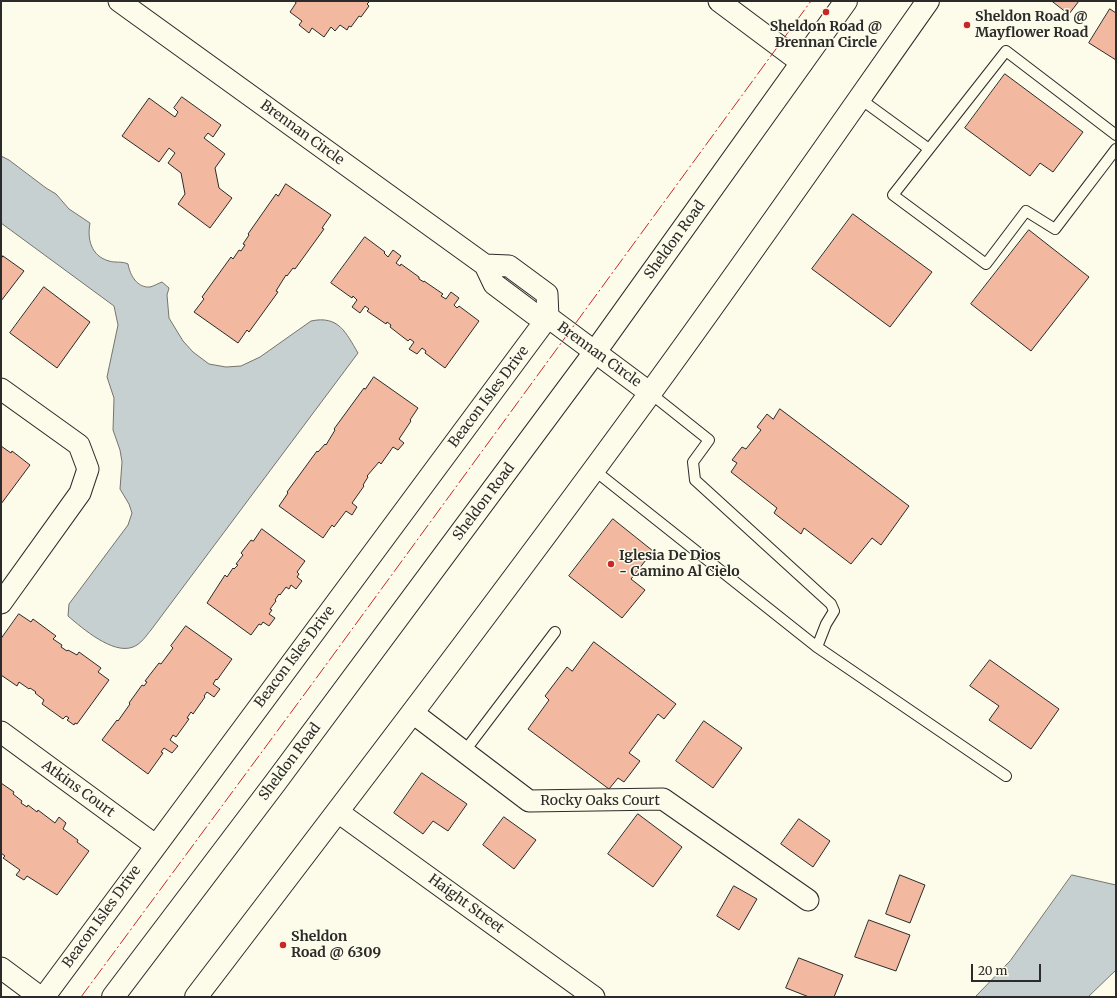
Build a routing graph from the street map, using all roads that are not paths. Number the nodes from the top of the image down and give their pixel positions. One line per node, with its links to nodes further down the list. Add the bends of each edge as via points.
1 (119, 1): 10 (street, Brennan Circle, via 485,265 509,266 547,294)
2 (719, 1): 5 (street)
3 (846, 1): 5 (main road, Sheldon Road)
4 (928, 1): 6 (main road)
5 (802, 63): 11 (main road, Sheldon Road)
6 (859, 98): 8 (lane); 13 (main road)
7 (1116, 135): 8 (lane, via 1006,51)
8 (929, 149): 9 (lane, via 893,195 986,264 1026,211 1056,229)
9 (1116, 149)
10 (548, 317): 11 (street, Brennan Circle); 23 (street, Beacon Isles Drive)
11 (595, 352): 13 (street, Brennan Circle); 28 (main road, Sheldon Road)
12 (1, 389): 15 (street, via 79,445 88,470 80,493)
13 (650, 393): 14 (main road); 17 (lane, via 708,440 693,462 695,480 831,604 834,611)
14 (594, 470): 17 (lane); 18 (main road)
15 (1, 603)
16 (555, 632): 20 (lane)
17 (817, 647): 21 (lane)
18 (413, 713): 20 (street, Rocky Oaks Court); 22 (main road)
19 (1, 732): 23 (street, Atkins Court)
20 (464, 752): 24 (street, Rocky Oaks Court, via 529,801 663,799)
21 (1006, 776)
22 (338, 812): 29 (main road); 30 (street, Haight Street)
23 (155, 846): 27 (street, Beacon Isles Drive)
24 (808, 900)
25 (1, 968): 26 (street)
26 (40, 997)
27 (44, 997)
28 (113, 997)
29 (196, 997)
30 (594, 997)

